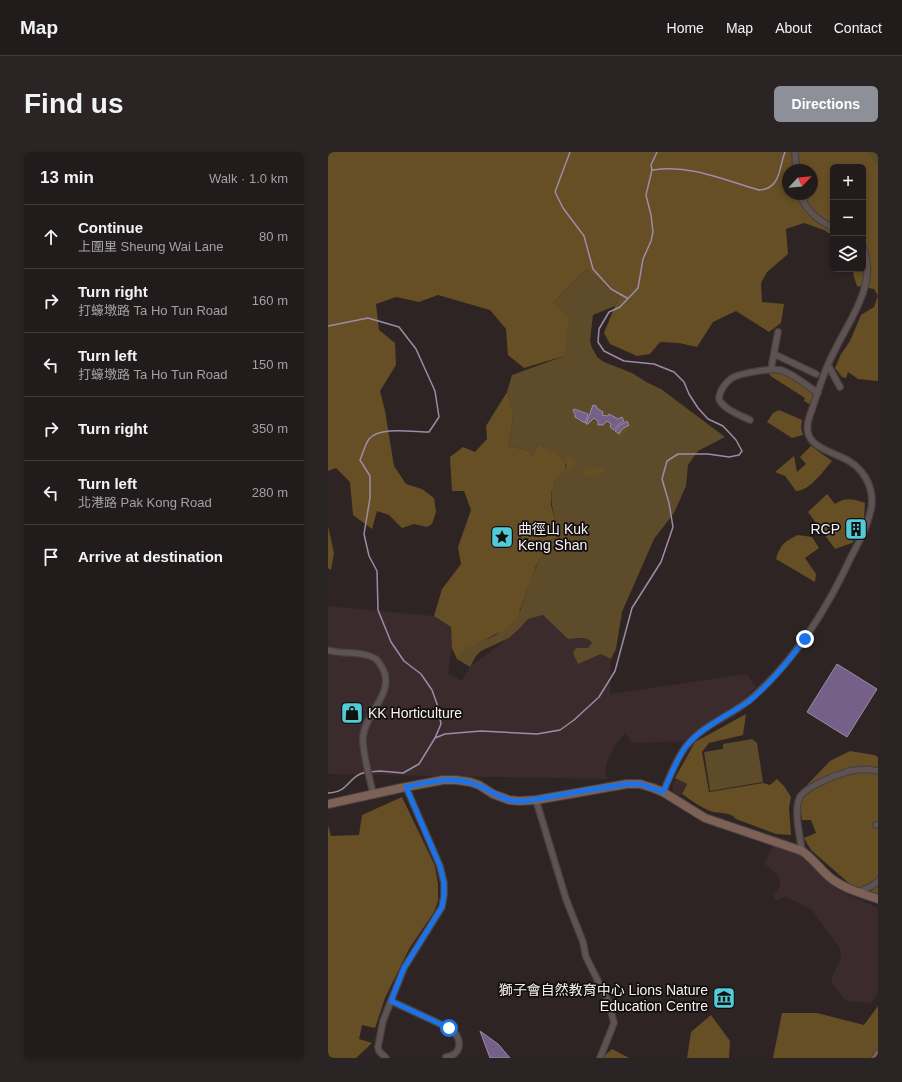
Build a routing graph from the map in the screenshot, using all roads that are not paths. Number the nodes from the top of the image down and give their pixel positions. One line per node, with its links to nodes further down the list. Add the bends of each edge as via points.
1 (795, 152): 2 (street)
2 (796, 164)
3 (802, 200): 4 (street, via 812,214)
4 (830, 226)
5 (866, 251): 6 (street)
6 (873, 265)
7 (864, 308): 10 (street, via 836,348)
8 (778, 332): 9 (street)
9 (774, 354): 11 (street); 12 (street)
10 (828, 365): 13 (street); 14 (street)
11 (772, 369): 14 (street, via 785,372); 15 (street, via 735,377 720,394 722,405)
12 (816, 374)
13 (840, 387)
14 (818, 393): 19 (street, via 808,422 809,435 818,446 851,463 864,476 872,495 868,521 838,586 805,639 771,680 751,699 689,742)
15 (750, 420)
16 (328, 650): 20 (street, via 372,657 379,662 384,671 385,689 364,732 363,742)
17 (878, 771): 23 (street, via 851,771 831,778 802,794 799,799 798,824)
18 (406, 787): 20 (main road); 21 (main road, via 443,780 460,780 479,785 509,800); 27 (street, via 440,866 444,895 442,907 404,968)
19 (663, 792): 21 (main road, via 640,784 627,784); 23 (main road, via 705,818)
20 (373, 794): 22 (main road)
21 (536, 800): 31 (street, via 586,957 609,1003 614,1023)
22 (328, 804)
23 (802, 851): 25 (main road, via 833,880)
24 (878, 881): 25 (street)
25 (858, 892): 26 (main road)
26 (878, 899)
27 (391, 1001): 29 (street, via 453,1030 458,1037 459,1046 456,1053); 30 (street, via 378,1044 379,1051)
28 (878, 1055): 32 (main road)
29 (446, 1056)
30 (386, 1058)
31 (600, 1058)
32 (876, 1058)

